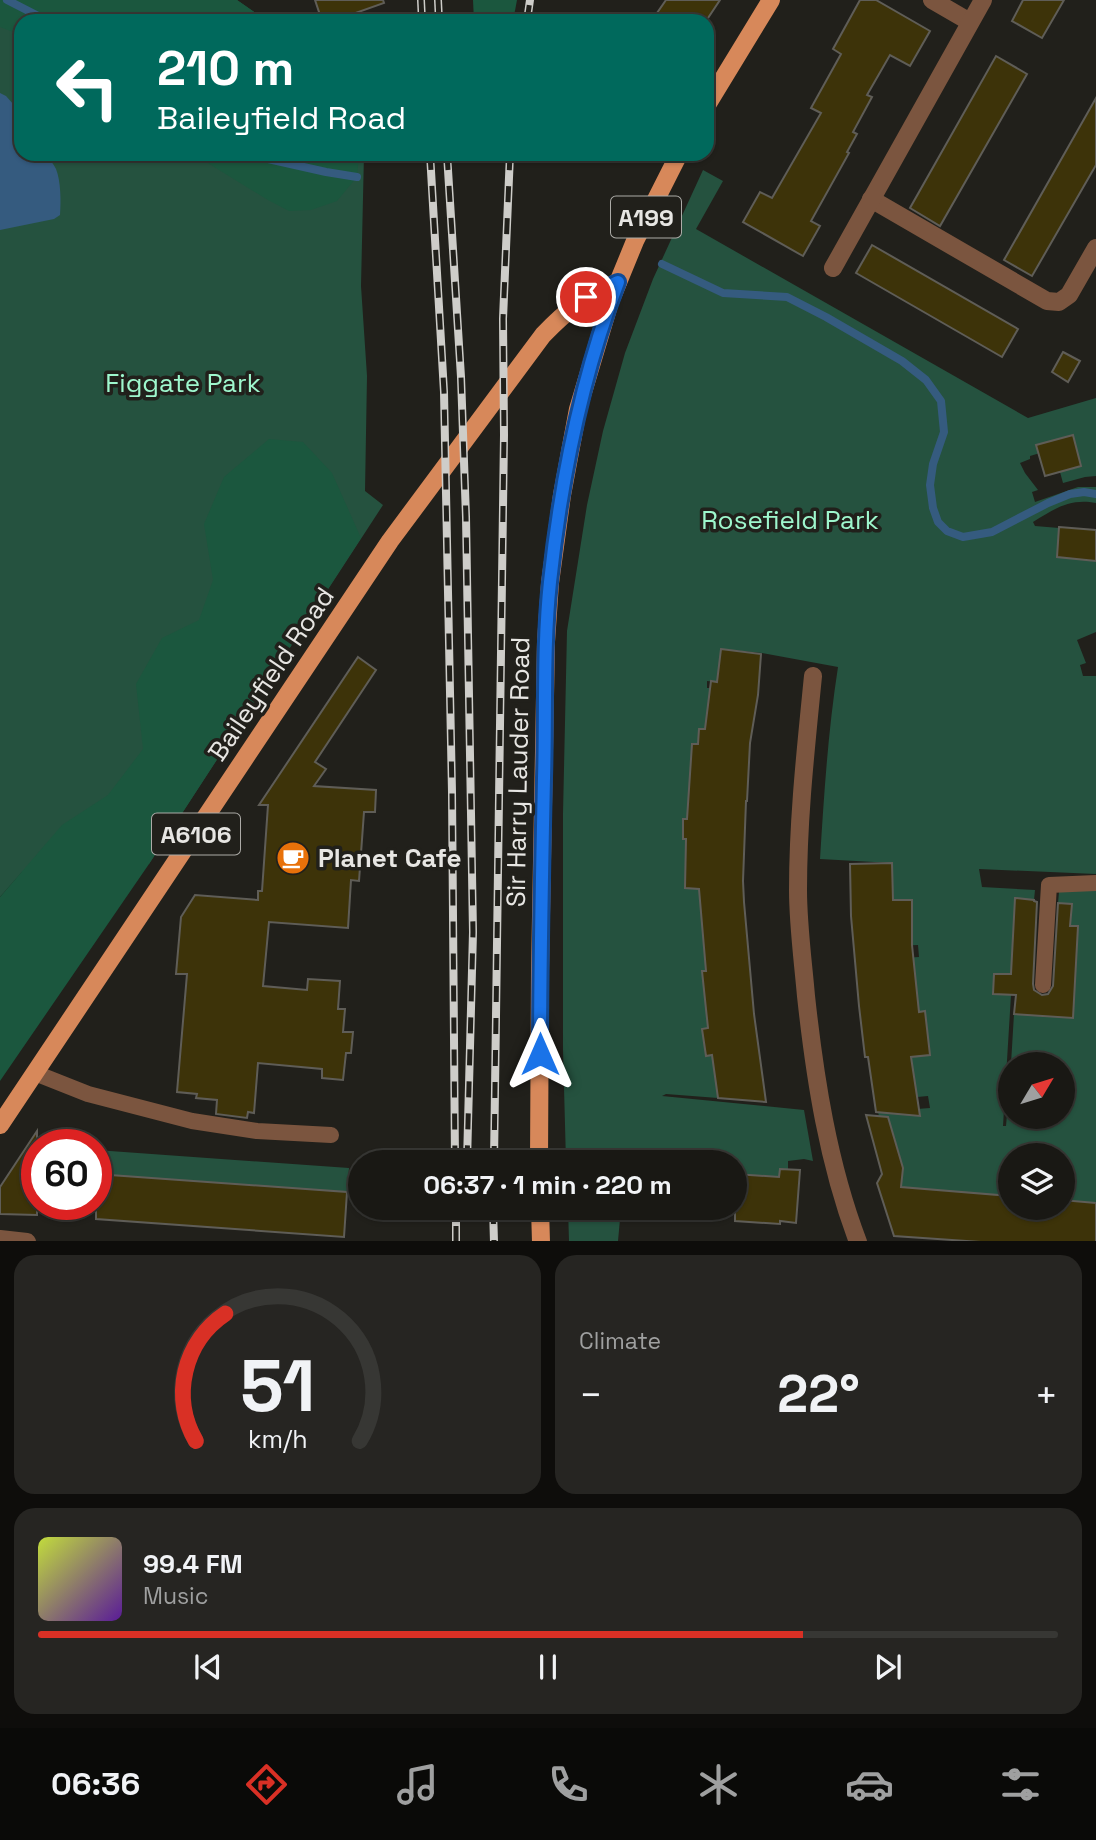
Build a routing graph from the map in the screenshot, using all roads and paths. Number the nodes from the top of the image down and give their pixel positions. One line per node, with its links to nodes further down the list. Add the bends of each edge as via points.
1 (771, 0): 5 (main road)
2 (932, 0): 4 (street)
3 (983, 0): 4 (street)
4 (970, 22): 7 (street)
5 (714, 94)
6 (675, 161): 10 (main road, Sir Harry Lauder Road / A199)
7 (871, 199): 8 (street, via 1047,301 1059,302 1069,295); 9 (street)
8 (1096, 247)
9 (833, 268)
10 (618, 282): 14 (main road, Baileyfield Road / A6106, via 586,297 543,335 406,520); 17 (main road, Sir Harry Lauder Road / A199, via 573,432 550,583)
11 (813, 676): 22 (street, via 800,834 801,945 818,1090)
12 (1096, 883): 13 (lane, via 1049,885)
13 (1043, 985)
14 (35, 1073): 15 (main road, Baileyfield Road / A6106); 16 (lane, via 88,1094 192,1121)
15 (0, 1125)
16 (331, 1135)
17 (539, 1150)
18 (540, 1220): 21 (main road)
19 (0, 1239): 20 (street)
20 (27, 1241)
21 (541, 1241)
22 (858, 1241)

